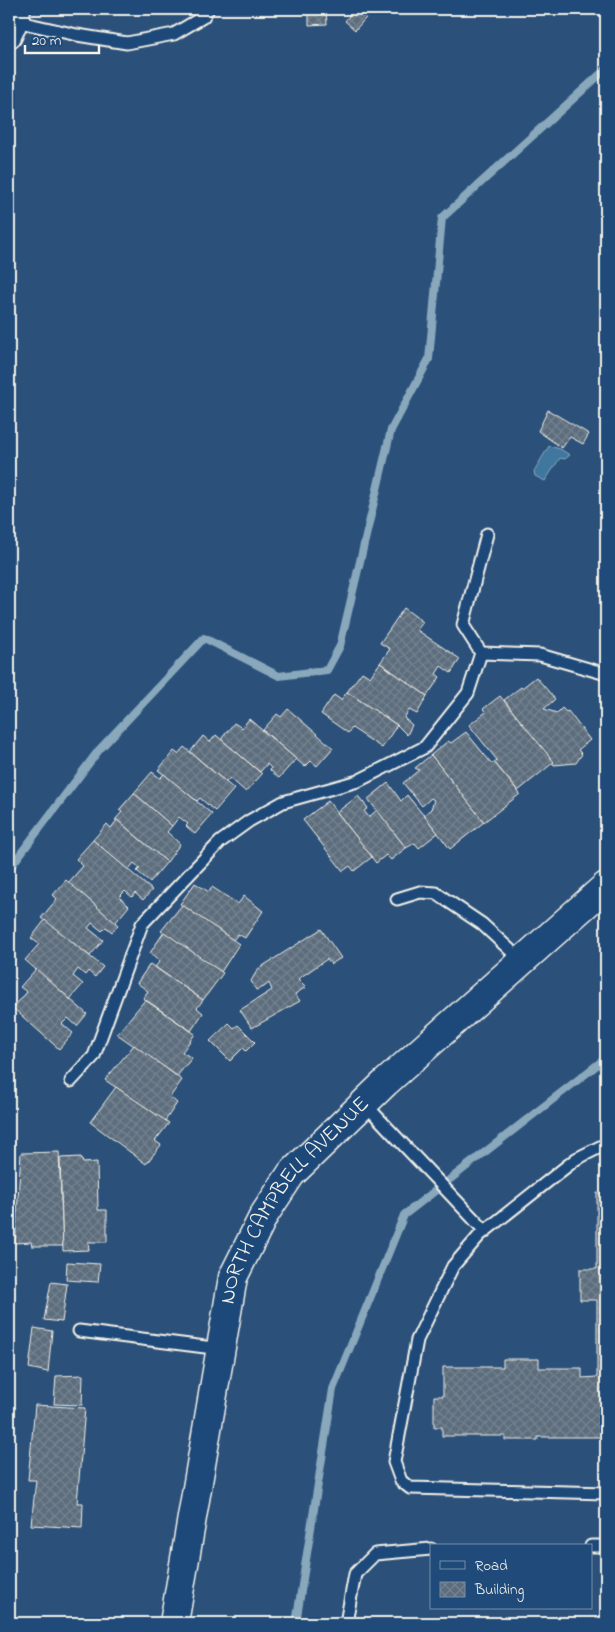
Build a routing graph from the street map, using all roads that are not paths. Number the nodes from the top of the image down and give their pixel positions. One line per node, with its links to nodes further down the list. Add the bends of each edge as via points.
1 (208, 9): 2 (lane, via 203,17 174,34 127,43)
2 (14, 22)
3 (487, 534): 4 (lane, via 463,625)
4 (481, 653): 5 (lane, via 540,655); 9 (lane, via 468,693 426,747 358,781 283,802 220,842 142,924 94,1056)
5 (606, 674)
6 (606, 886): 8 (main road, NORTH CAMPBELL AVENUE)
7 (397, 899): 8 (lane, via 420,892 436,893 482,924)
8 (522, 961): 10 (main road, NORTH CAMPBELL AVENUE)
9 (71, 1081)
10 (364, 1103): 12 (lane); 14 (main road, NORTH CAMPBELL AVENUE, via 291,1174 264,1215 233,1278)
11 (606, 1144): 12 (lane, via 576,1159)
12 (485, 1230): 15 (lane, via 453,1266 417,1340 394,1462 401,1481 410,1488)
13 (79, 1331): 14 (lane)
14 (221, 1349): 19 (main road, NORTH CAMPBELL AVENUE)
15 (606, 1493)
16 (592, 1546): 17 (lane)
17 (606, 1546)
18 (430, 1549): 20 (lane, via 375,1554 355,1574)
19 (174, 1623)
20 (346, 1623)

